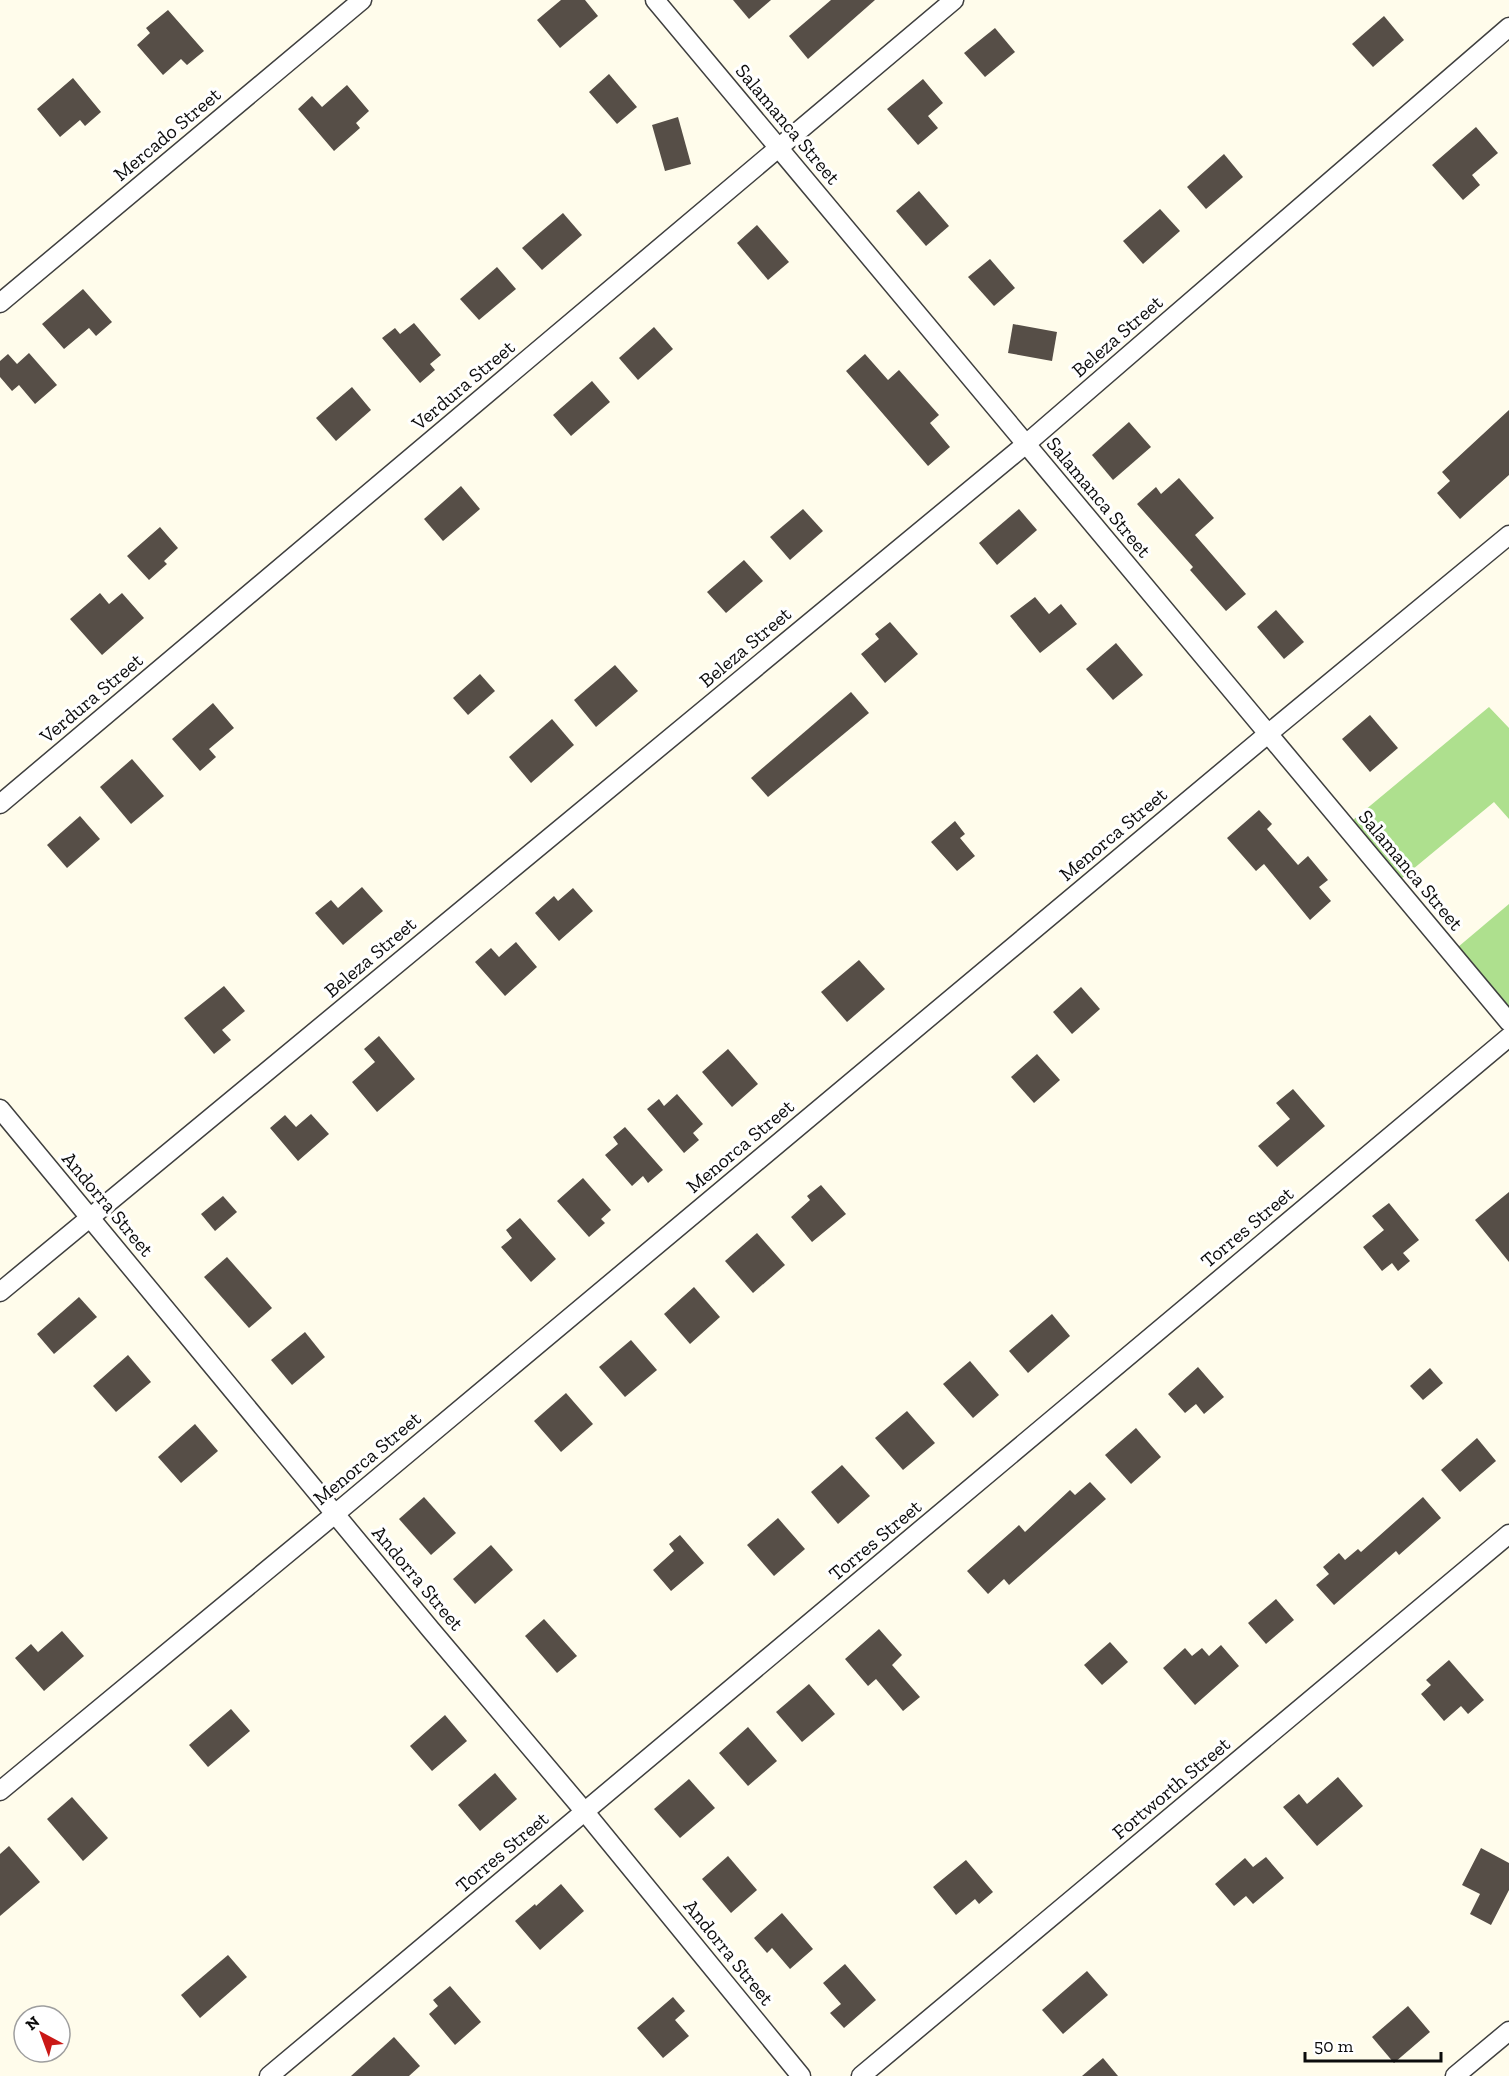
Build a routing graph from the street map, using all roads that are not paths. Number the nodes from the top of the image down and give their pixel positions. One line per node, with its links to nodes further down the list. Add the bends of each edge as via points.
1 (362, 0): 6 (street, Mercado Street)
2 (655, 0): 5 (street, Salamanca Street)
3 (954, 0): 5 (street, Verdura Street)
4 (1509, 27): 7 (street, Beleza Street)
5 (778, 148): 7 (street, Salamanca Street); 10 (street, Verdura Street)
6 (0, 303)
7 (1026, 444): 9 (street, Salamanca Street); 14 (street, Beleza Street)
8 (1509, 535): 9 (street, Menorca Street)
9 (1269, 733): 11 (street, Salamanca Street); 16 (street, Menorca Street)
10 (0, 804)
11 (1509, 1022)
12 (1509, 1037): 19 (street, Torres Street)
13 (0, 1109): 14 (street, Andorra Street)
14 (90, 1217): 15 (street, Beleza Street); 16 (street, Andorra Street)
15 (0, 1292)
16 (335, 1514): 18 (street, Menorca Street); 19 (street, Andorra Street)
17 (1509, 1534): 23 (street, Fortworth Street)
18 (0, 1791)
19 (585, 1812): 21 (street, Torres Street); 22 (street, Andorra Street)
20 (1509, 2031): 24 (street)
21 (269, 2076)
22 (801, 2076)
23 (861, 2076)
24 (1455, 2076)

